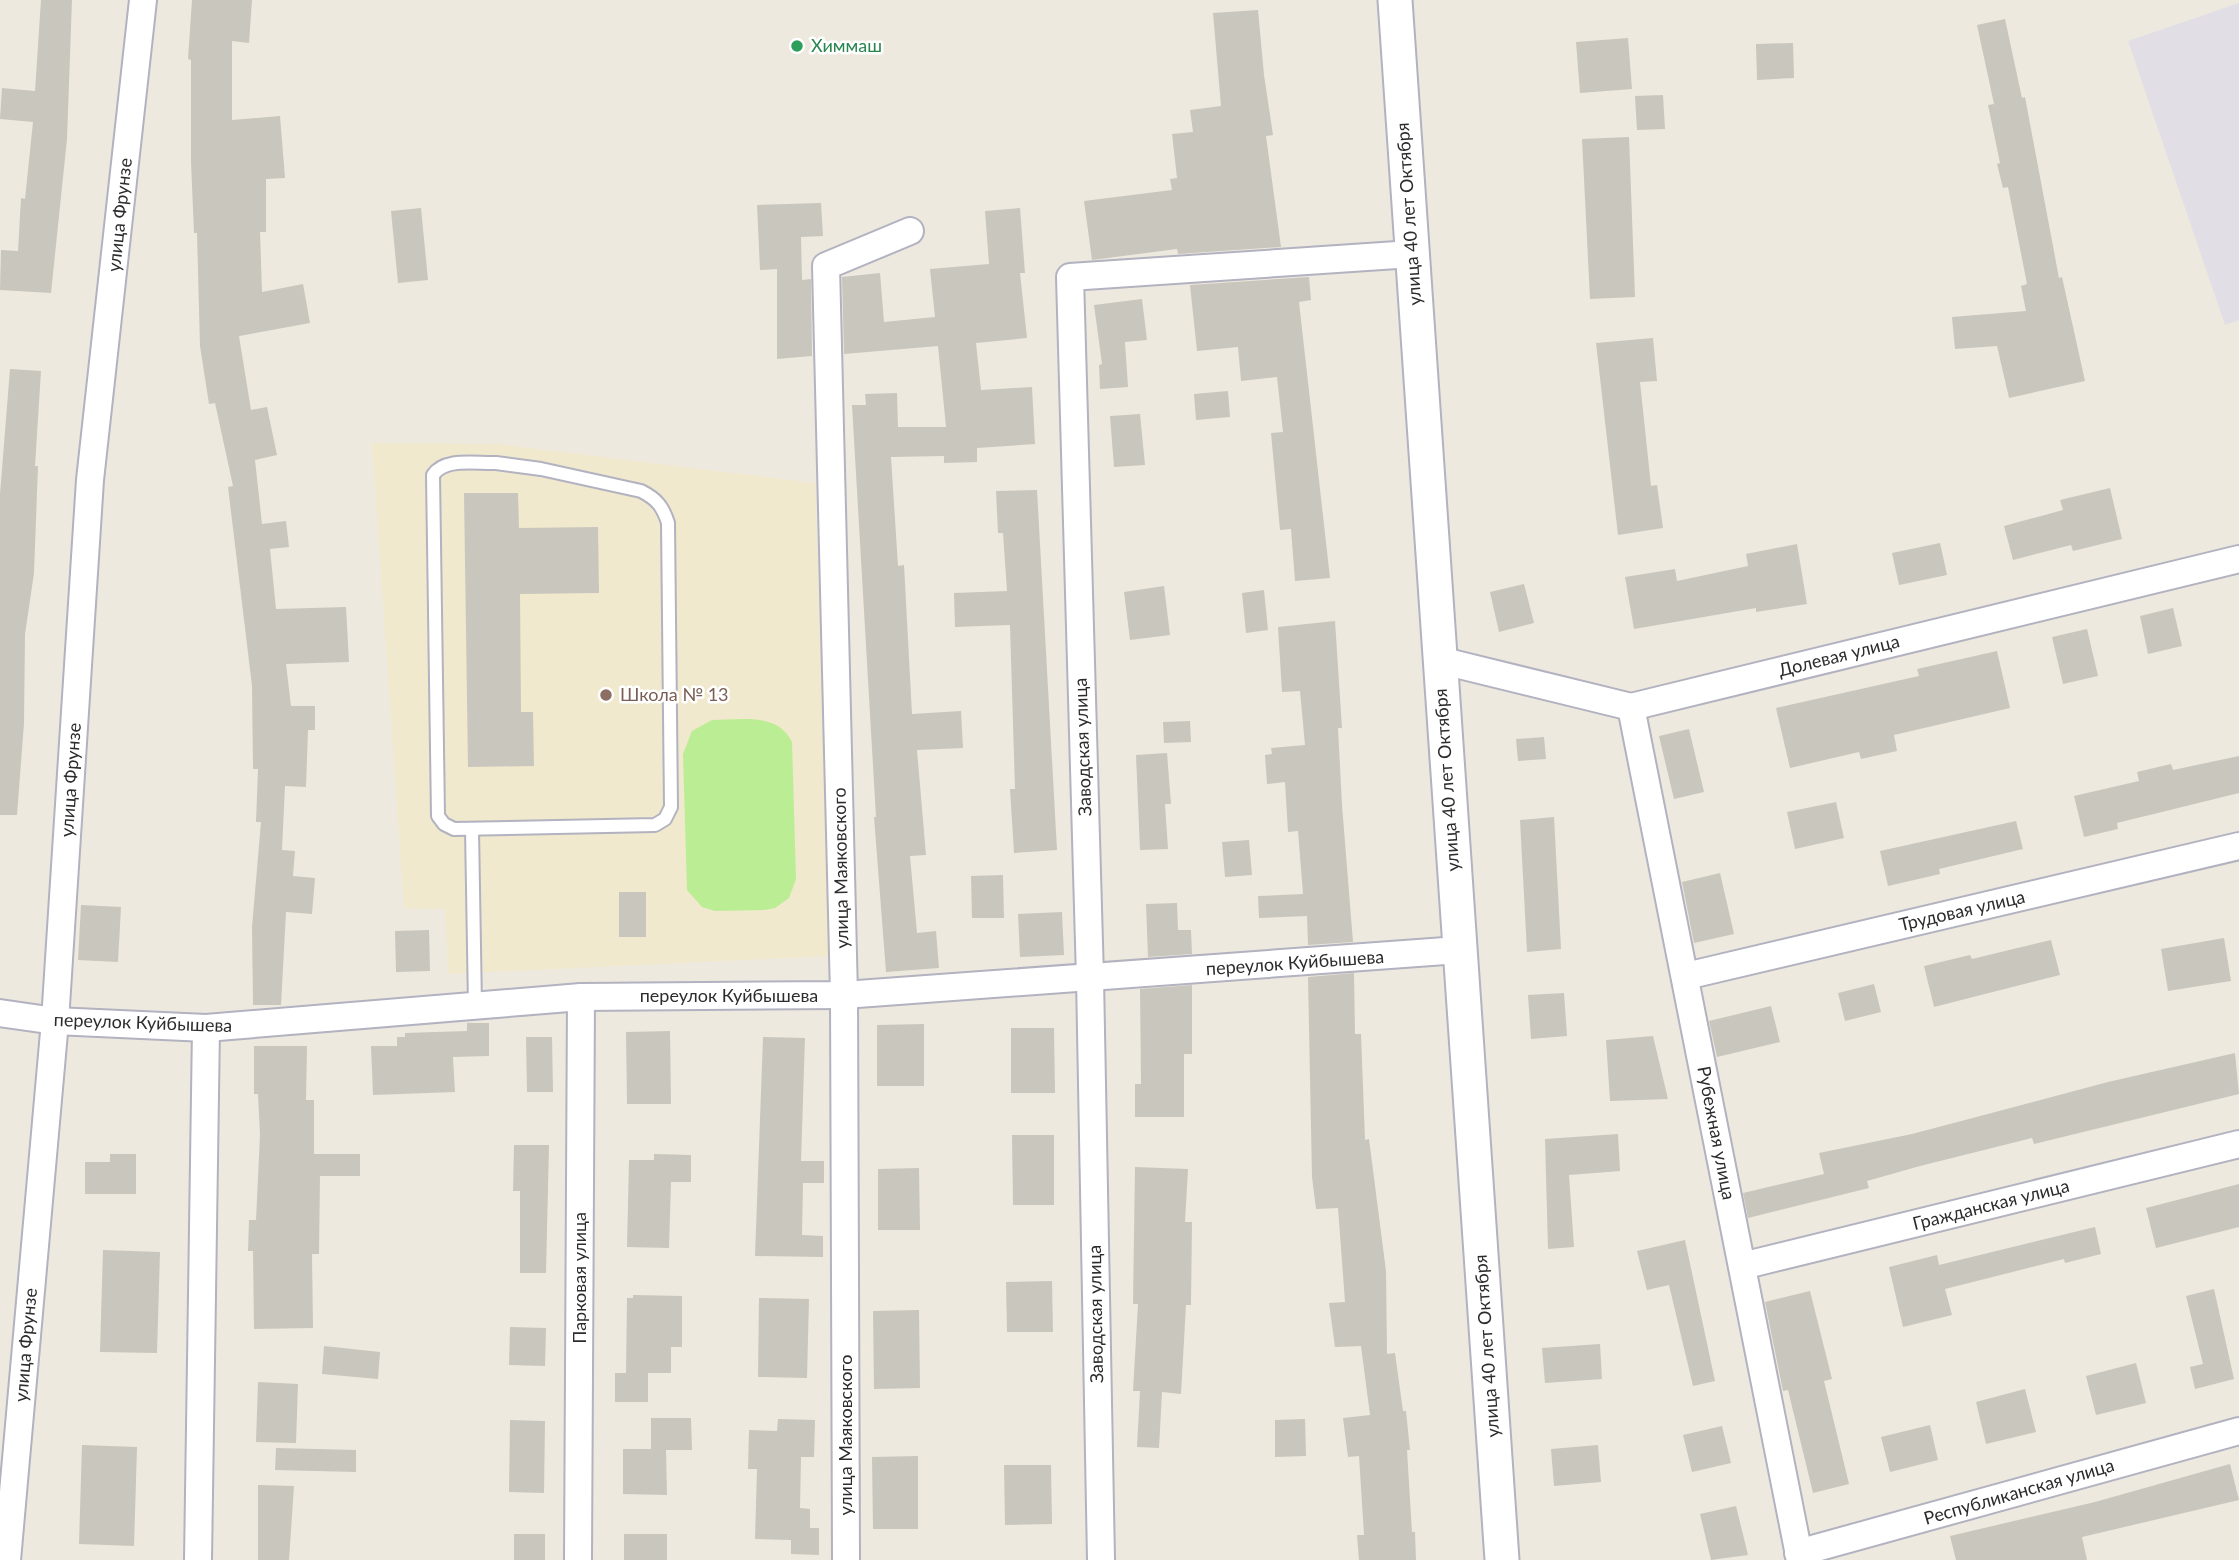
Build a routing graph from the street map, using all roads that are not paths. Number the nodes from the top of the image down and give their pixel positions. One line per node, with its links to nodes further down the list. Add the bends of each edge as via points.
1 (143, 0): 17 (street, улица Фрунзе, via 90,480)
2 (1395, 0): 4 (street, улица 40 лет Октября)
3 (910, 231): 13 (street, улица Маяковского, via 826,266)
4 (1412, 254): 6 (street, улица 40 лет Октября); 12 (street, Заводская улица, via 1070,278)
5 (2239, 559): 7 (street, Долевая улица)
6 (1439, 660): 7 (street, Долевая улица); 10 (street, улица 40 лет Октября)
7 (1631, 707): 11 (street, Рубежная улица)
8 (472, 829): 8 (lane, via 448,827 436,810 433,475 449,464 505,464 653,496 668,523 668,815 646,827); 15 (lane)
9 (2239, 846): 11 (street, Трудовая улица)
10 (1459, 950): 12 (street, переулок Куйбышева); 28 (street, улица 40 лет Октября)
11 (1686, 976): 20 (street, Рубежная улица)
12 (1090, 978): 13 (street, переулок Куйбышева); 27 (street, Заводская улица)
13 (844, 995): 14 (street, переулок Куйбышева); 26 (street, улица Маяковского)
14 (581, 997): 15 (street, переулок Куйбышева); 25 (street, Парковая улица)
15 (475, 1006): 18 (street, переулок Куйбышева)
16 (0, 1013): 17 (street, переулок Куйбышева)
17 (55, 1021): 18 (street, переулок Куйбышева); 23 (street, улица Фрунзе)
18 (206, 1028): 24 (street)
19 (2239, 1143): 20 (street, Гражданская улица)
20 (1742, 1266): 22 (street, Рубежная улица)
21 (2239, 1431): 22 (street, Республиканская улица)
22 (1799, 1557)
23 (7, 1560)
24 (198, 1560)
25 (578, 1560)
26 (846, 1560)
27 (1101, 1560)
28 (1502, 1560)

